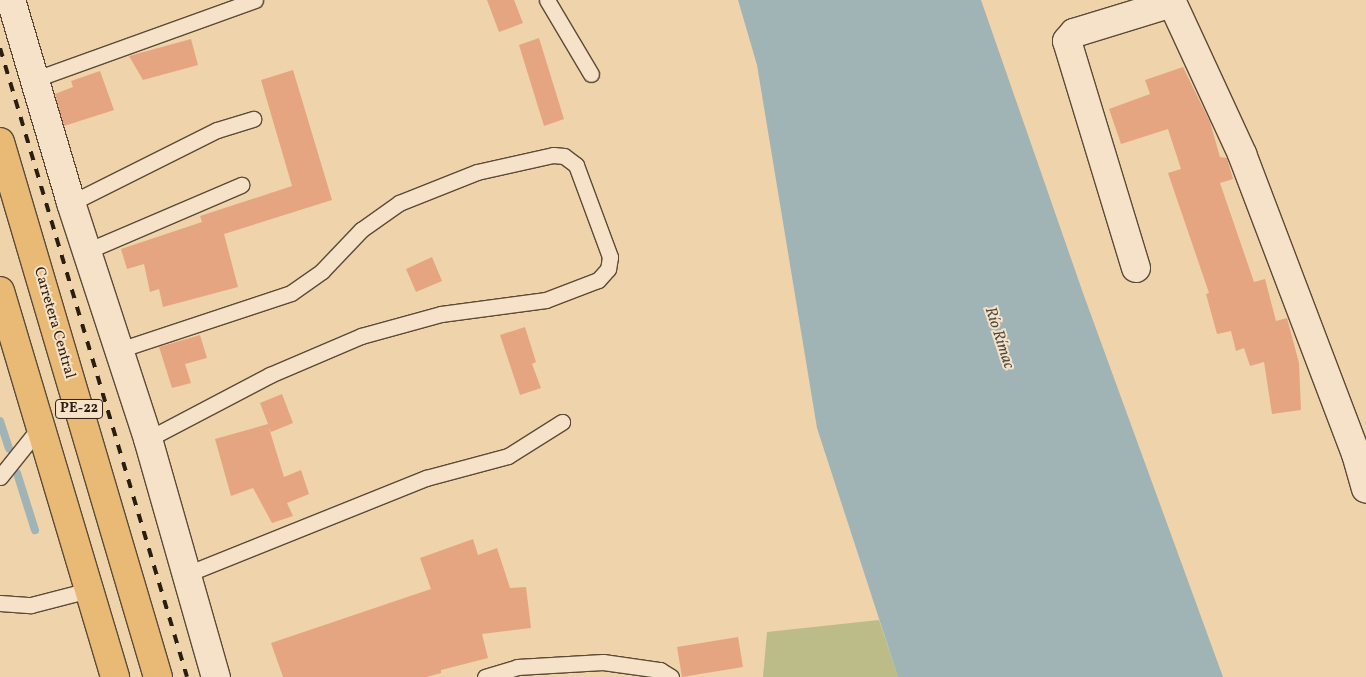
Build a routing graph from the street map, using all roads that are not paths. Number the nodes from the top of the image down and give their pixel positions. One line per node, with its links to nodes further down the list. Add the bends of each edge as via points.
1 (11, 0): 6 (street)
2 (255, 0): 6 (lane)
3 (547, 0): 5 (lane)
4 (1171, 1): 12 (street, via 1074,33 1067,41); 19 (street, via 1242,154)
5 (591, 74)
6 (33, 80): 10 (street)
7 (253, 119): 10 (lane, via 217,130)
8 (0, 142): 24 (highway, Carretera Central / PE-22)
9 (240, 185): 11 (lane)
10 (71, 203): 11 (street)
11 (87, 251): 14 (street)
12 (1136, 268)
13 (0, 291): 16 (highway, PE-22)
14 (119, 350): 17 (street); 17 (lane, via 291,293 322,271 362,230 399,202 477,172 553,156 564,156 576,165 610,257 608,269 598,280 546,300 441,314 361,336 270,375)
15 (562, 422): 20 (lane, via 508,456 426,478)
16 (40, 427): 18 (lane); 21 (highway, PE-22)
17 (148, 439): 20 (street)
18 (0, 478)
19 (1366, 488)
20 (187, 574): 25 (street)
21 (89, 590): 22 (lane, via 31,605); 23 (highway, PE-22)
22 (0, 603)
23 (115, 677)
24 (158, 677)
25 (216, 677)
26 (485, 677): 27 (lane, via 517,667 603,662 660,670)
27 (671, 677)

